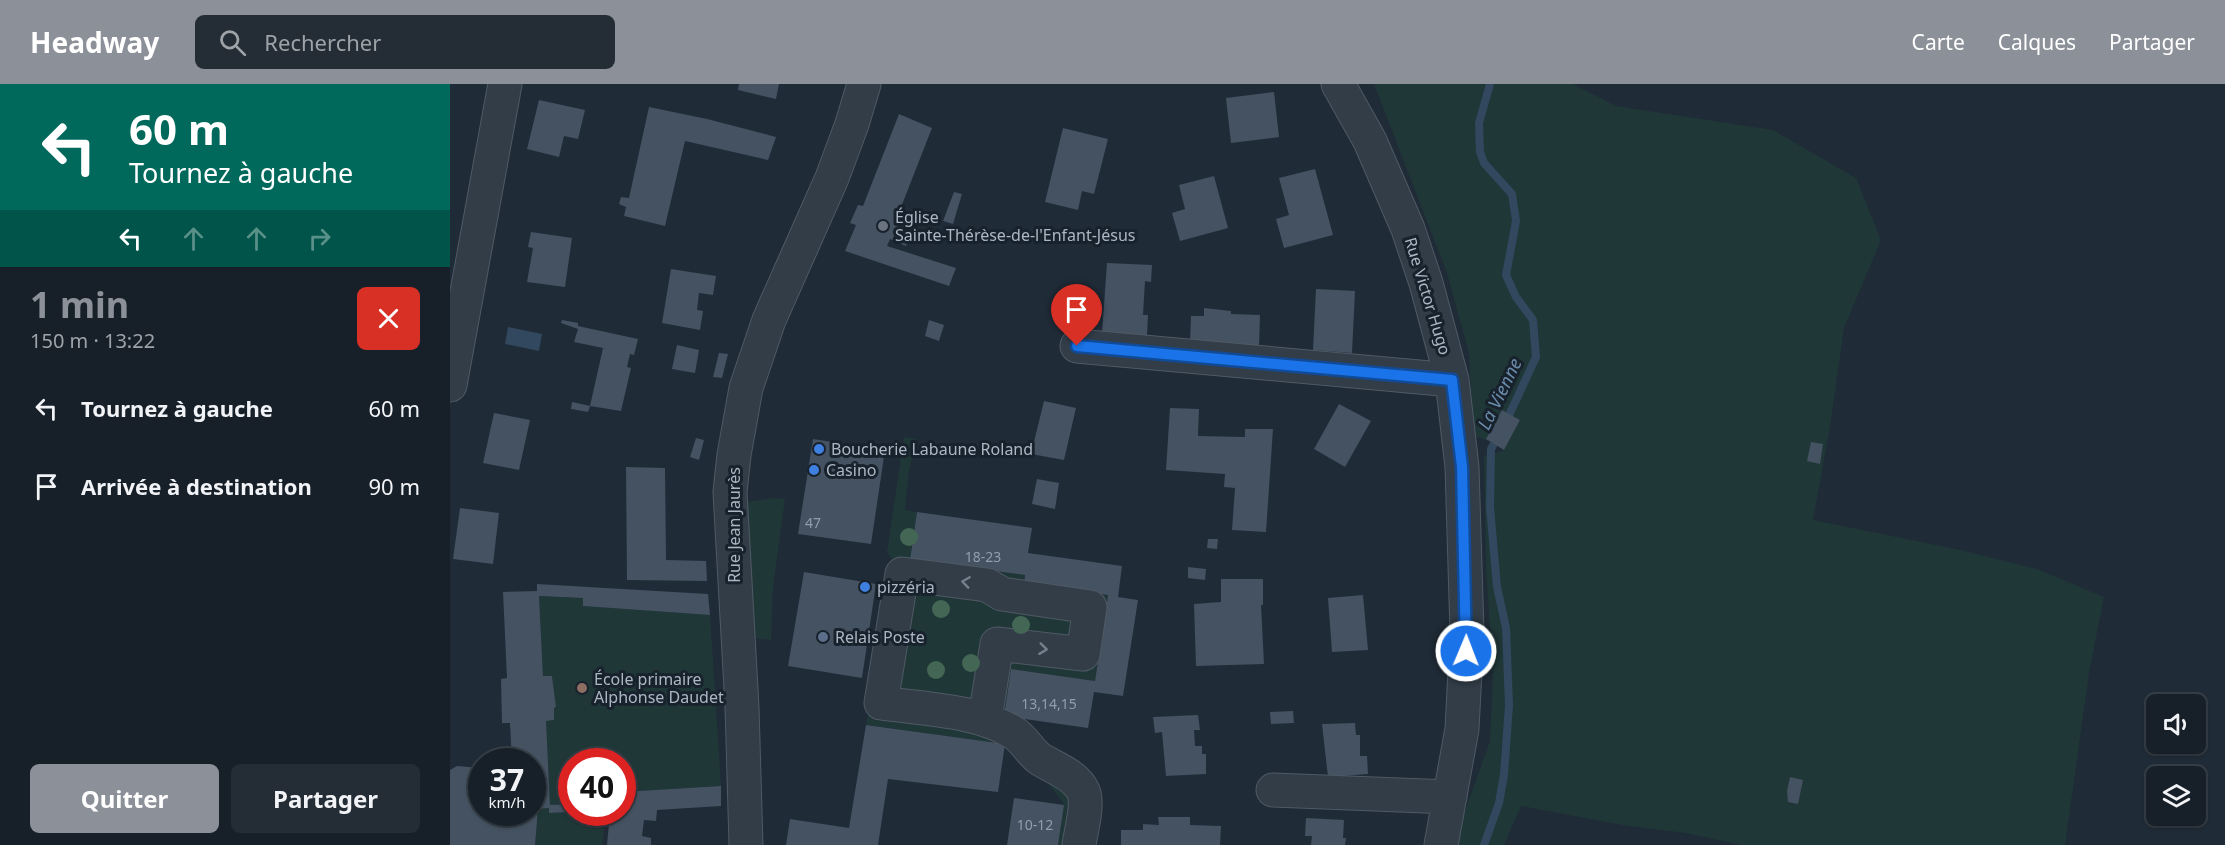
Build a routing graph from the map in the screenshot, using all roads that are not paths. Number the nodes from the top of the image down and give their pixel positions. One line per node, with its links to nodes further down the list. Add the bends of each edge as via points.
1 (505, 84): 4 (street)
2 (864, 84): 13 (street, Rue Jean Jaurès, via 832,178 769,320 746,388 734,455 730,492)
3 (1338, 84): 6 (street, Rue Victor Hugo, via 1370,141 1408,229)
4 (459, 282): 7 (street)
5 (1077, 346): 6 (street)
6 (1452, 380): 12 (street, Rue Victor Hugo, via 1462,467 1467,632 1462,729)
7 (450, 385)
8 (1002, 594): 9 (street); 9 (street, one-way to 8, via 1083,654 1090,607); 10 (street, one-way to 10, via 987,585 902,574 881,703)
9 (997, 644): 10 (street)
10 (985, 718): 14 (street, via 1017,735 1040,759 1077,782 1085,793)
11 (1273, 790): 12 (street)
12 (1450, 798): 15 (street, Rue Victor Hugo)
13 (746, 845)
14 (1079, 845)
15 (1441, 845)

